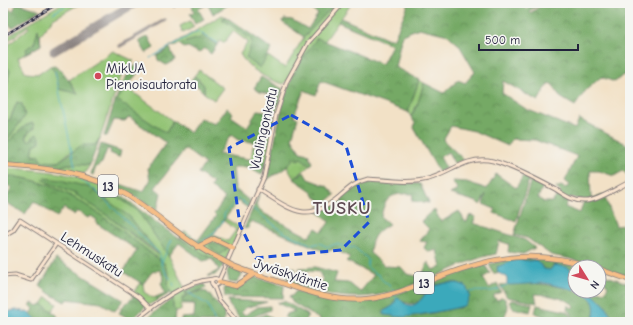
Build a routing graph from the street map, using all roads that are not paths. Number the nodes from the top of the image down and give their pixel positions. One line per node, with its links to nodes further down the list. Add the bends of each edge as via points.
1 (343, 3): 4 (street, Vuolingonkatu, via 308,43 287,81 276,115 266,169)
2 (3, 165): 8 (highway, Jyväskyläntie / 13, via 54,169 100,182 131,198)
3 (630, 182): 4 (street, via 593,199 581,201 500,163 483,160 464,163 434,178 410,181 360,181 327,207 306,213 293,209)
4 (258, 189): 9 (street, Vuolingonkatu)
5 (3, 236): 7 (street, Lehmuskatu, via 13,230 20,220)
6 (208, 241): 8 (highway); 9 (highway, via 216,240); 10 (highway, via 206,249)
7 (56, 244): 15 (street, via 31,280 15,275); 19 (street, Lehmuskatu, via 139,297)
8 (197, 247): 10 (highway, Jyväskyläntie / 13)
9 (233, 248): 18 (street, Vuolingonkatu)
10 (212, 255): 12 (highway, Jyväskyläntie / 13, bridge)
11 (567, 262): 14 (highway, Jyväskyläntie / 13, via 545,257 502,258 458,270 396,293 367,299 333,298)
12 (240, 269): 14 (highway, Jyväskyläntie / 13); 17 (highway, via 245,274)
13 (607, 272): 16 (highway)
14 (254, 274): 17 (highway)
15 (3, 276)
16 (630, 280)
17 (243, 281): 18 (highway, via 236,286)
18 (216, 282): 19 (street, via 202,282 186,288); 21 (street, via 215,291 219,300)
19 (150, 308): 20 (street)
20 (134, 322)
21 (238, 322)

